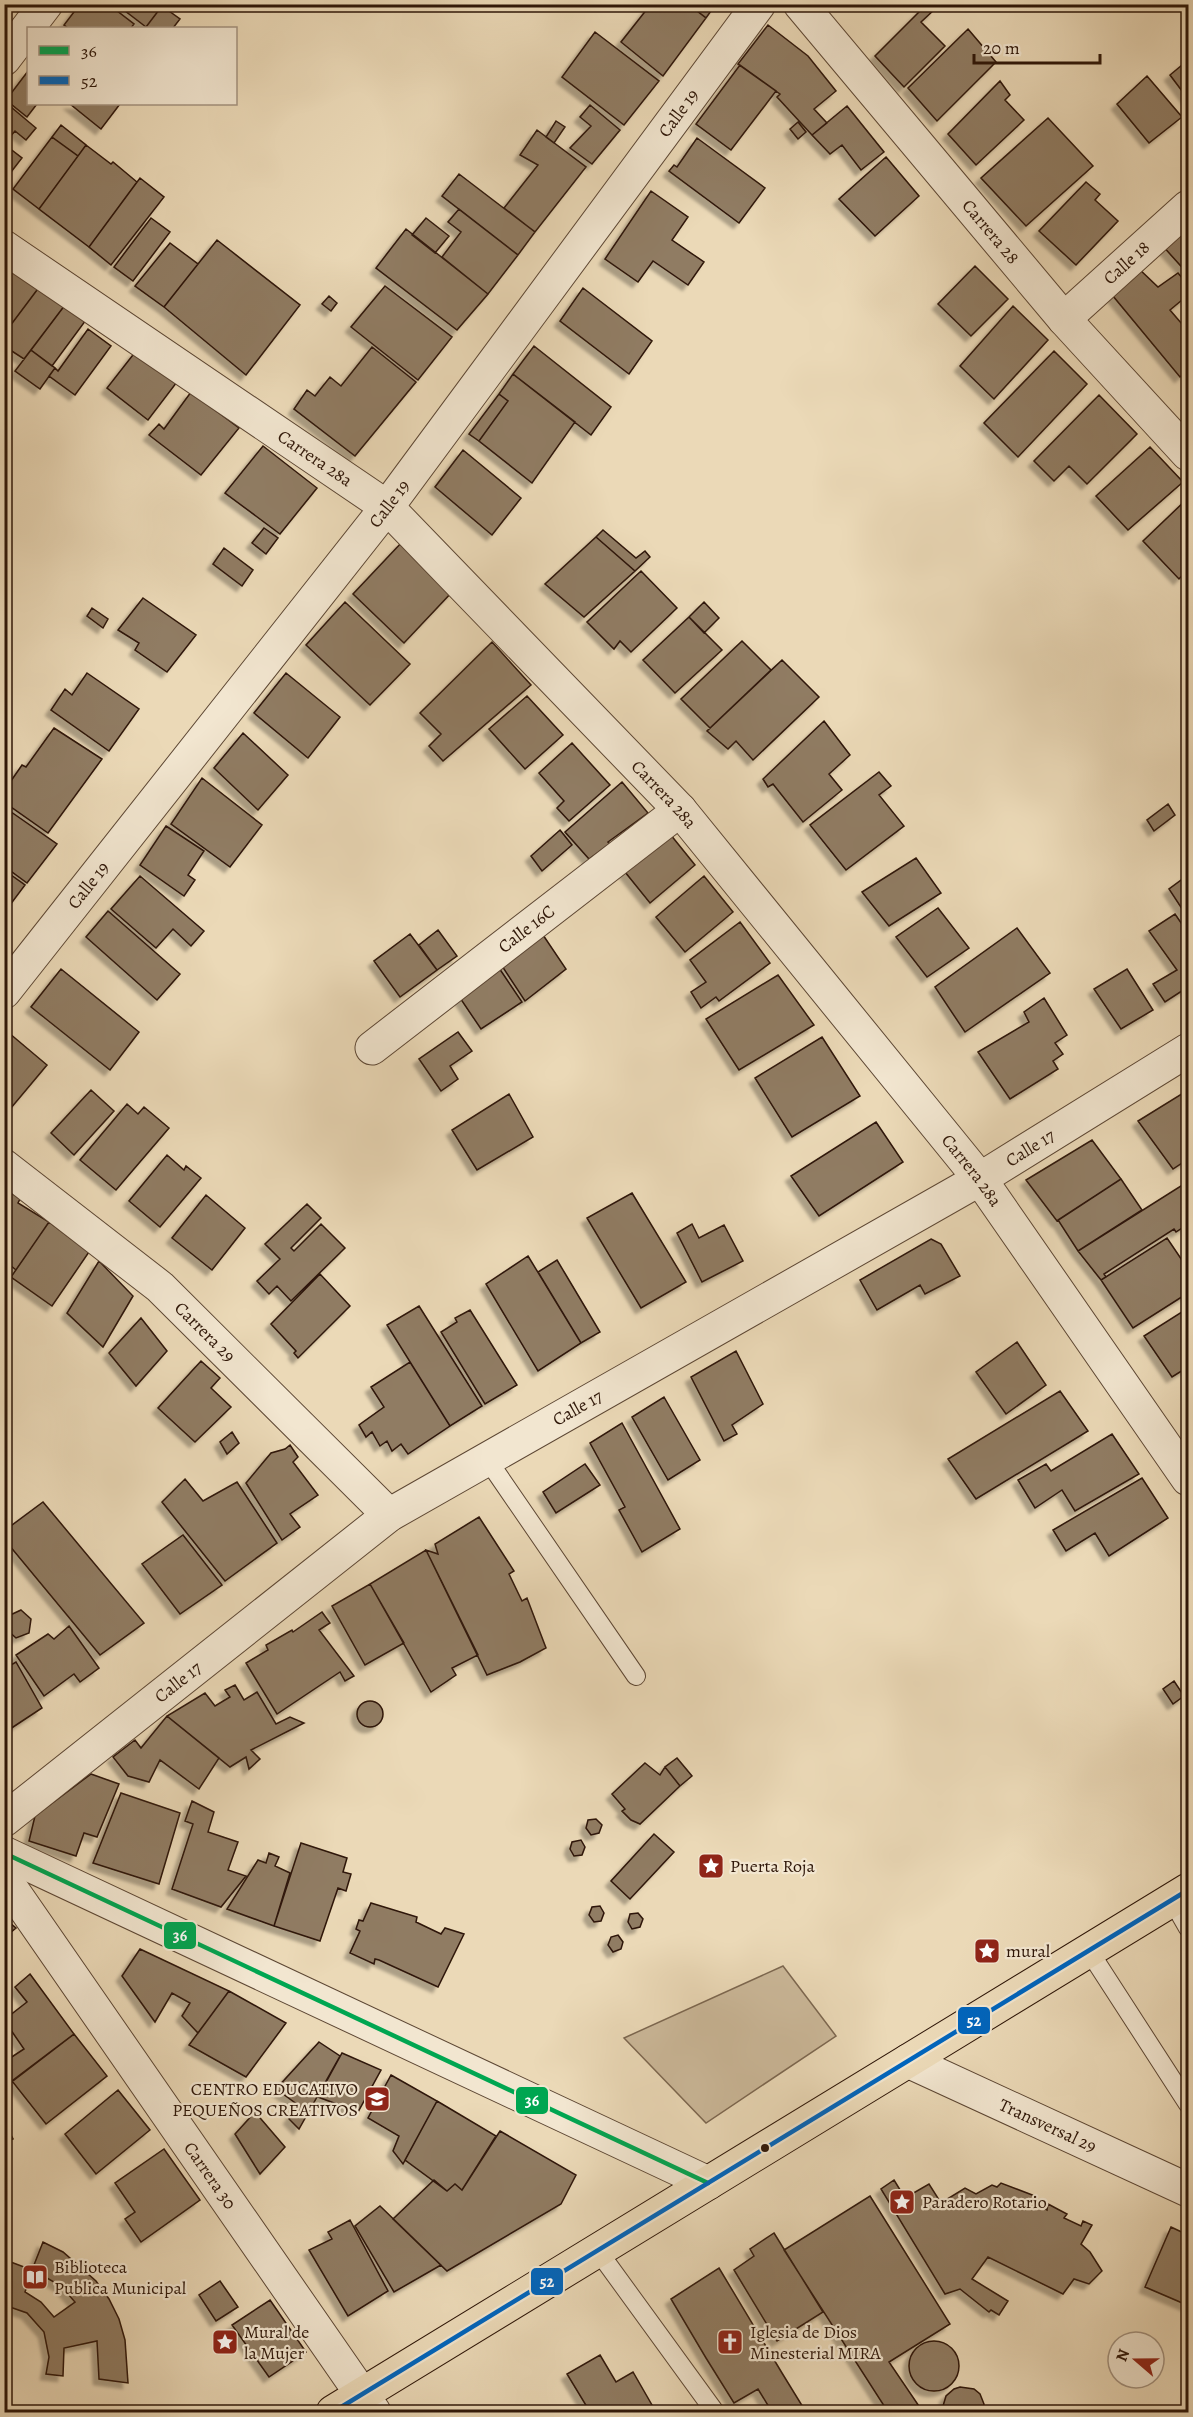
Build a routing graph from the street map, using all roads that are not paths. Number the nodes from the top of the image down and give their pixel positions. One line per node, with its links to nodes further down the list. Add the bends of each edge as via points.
1 (46, 4): 4 (street)
2 (759, 4): 11 (street, Calle 19)
3 (800, 4): 9 (street, Carrera 28)
4 (28, 27)
5 (27, 29): 6 (street)
6 (4, 59)
7 (1188, 207): 9 (street, Calle 18)
8 (4, 247): 11 (street, Carrera 28a)
9 (1064, 319): 10 (street, Carrera 28)
10 (1188, 454)
11 (387, 507): 12 (street, Carrera 28a); 13 (street, Calle 19)
12 (680, 810): 14 (street, Calle 16C); 17 (street, Carrera 28a)
13 (4, 992)
14 (372, 1048)
15 (1188, 1050): 17 (street, Calle 17)
16 (4, 1166): 20 (street, Carrera 29, via 160,1287)
17 (980, 1179): 18 (street, Calle 17); 19 (street, Carrera 28a)
18 (487, 1460): 20 (street, Calle 17); 21 (lane)
19 (1188, 1479)
20 (389, 1515): 22 (street, Calle 17)
21 (636, 1676)
22 (4, 1820)
23 (4, 1853): 30 (street)
24 (4, 1878): 33 (street, Carrera 30)
25 (1180, 1895): 26 (lane); 27 (highway)
26 (1188, 1928)
27 (1089, 1951): 28 (highway); 29 (lane)
28 (908, 2061): 30 (highway); 31 (street, Transversal 29)
29 (1188, 2104)
30 (708, 2183): 32 (highway)
31 (1188, 2190)
32 (598, 2251): 33 (highway); 35 (lane)
33 (368, 2403): 34 (highway)
34 (333, 2412)
35 (715, 2412)

